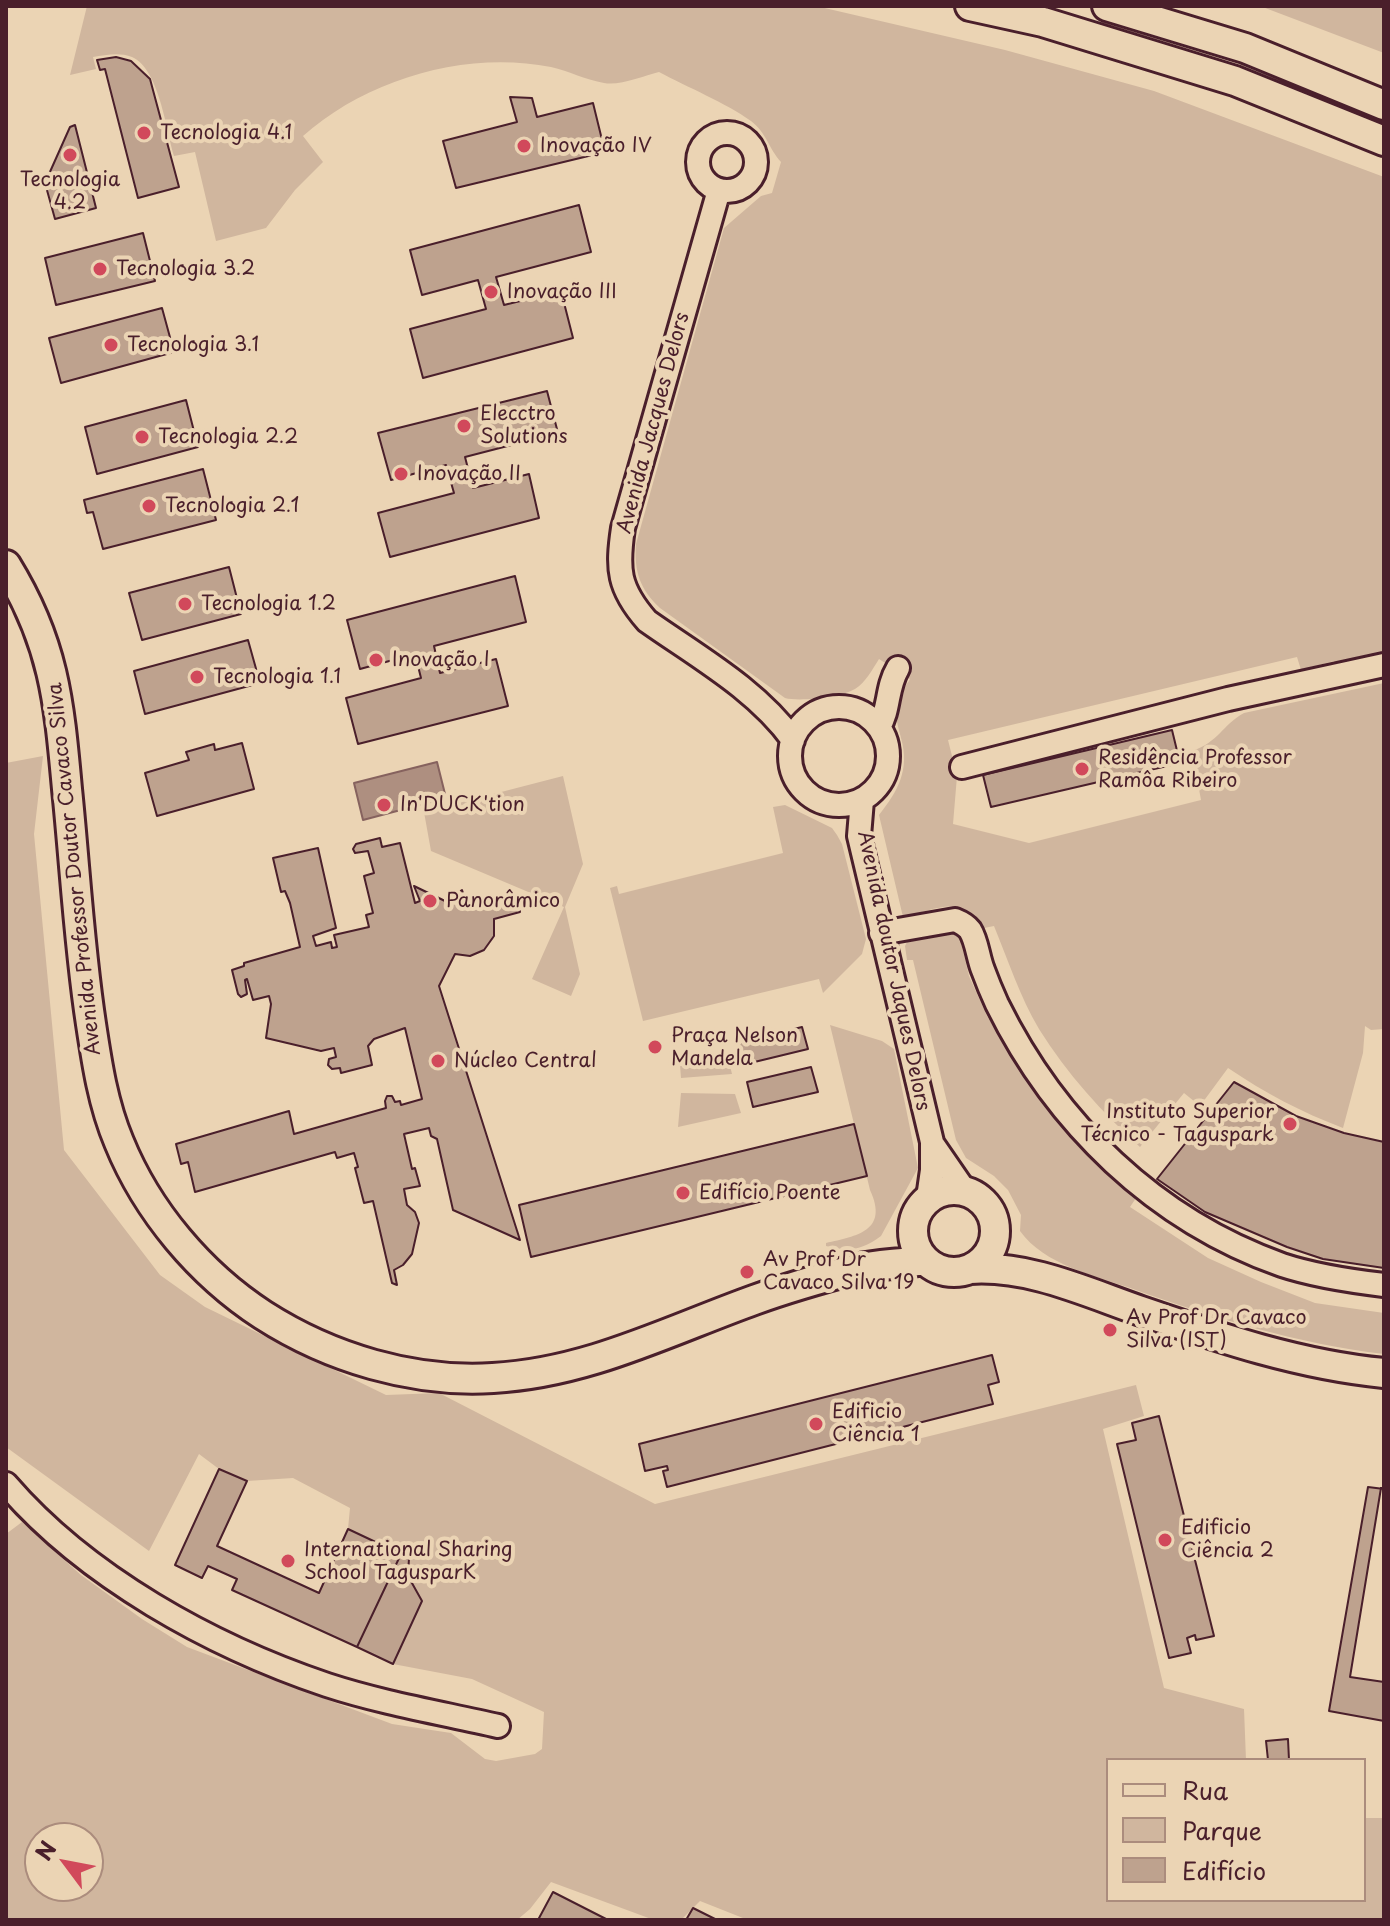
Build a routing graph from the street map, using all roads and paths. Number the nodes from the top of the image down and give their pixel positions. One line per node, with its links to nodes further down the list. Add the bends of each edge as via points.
1 (970, 6): 4 (main road, via 1043,22 1235,81)
2 (1107, 6): 3 (main road, via 1245,48)
3 (1384, 105)
4 (1384, 141)
5 (719, 190): 8 (street, Avenida Jacques Delors, via 618,560 623,586 647,621)
6 (6, 565): 24 (main road, Avenida Professor Doutor Cavaco Silva, via 44,639 58,694 83,968 106,1106 137,1178 175,1235 209,1273 289,1331 368,1363 413,1374 493,1378 591,1362 757,1299)
7 (1384, 665): 13 (street)
8 (751, 695): 10 (street, Avenida Jacques Delors, via 786,714); 12 (street, Avenida Jacques Delors)
9 (849, 708): 10 (street); 11 (street); 11 (street, via 893,676)
10 (811, 716): 12 (street)
11 (879, 727): 14 (street, via 887,746 887,767 878,786)
12 (793, 740): 15 (street, via 796,780 807,793)
13 (962, 767)
14 (862, 800): 15 (street); 16 (street, Avenida doutor Jaques Delors)
15 (834, 805): 16 (street)
16 (859, 836): 17 (street, Avenida doutor Jaques Delors)
17 (881, 933): 18 (street, Avenida doutor Jaques Delors); 27 (street, via 955,920 970,930 997,1003 1044,1085 1097,1147 1158,1199 1246,1251 1285,1266)
18 (932, 1142): 19 (street, Avenida doutor Jaques Delors); 20 (street, Avenida doutor Jaques Delors)
19 (965, 1191): 20 (main road, via 952,1189); 22 (main road, via 985,1204)
20 (928, 1198): 21 (main road)
21 (913, 1226): 23 (main road, via 914,1244); 24 (main road, Avenida Professor Doutor Cavaco Silva, via 893,1247)
22 (995, 1227): 25 (main road, via 989,1252); 26 (main road, via 1006,1246)
23 (924, 1260): 24 (main road, Avenida Professor Doutor Cavaco Silva); 25 (main road, via 946,1272)
24 (860, 1268)
25 (970, 1269): 26 (main road, via 1011,1269)
26 (1051, 1280): 28 (main road, via 1267,1351)
27 (1384, 1285)
28 (1384, 1373)
29 (6, 1484): 30 (street, via 74,1550 203,1633 327,1685)
30 (498, 1726)

